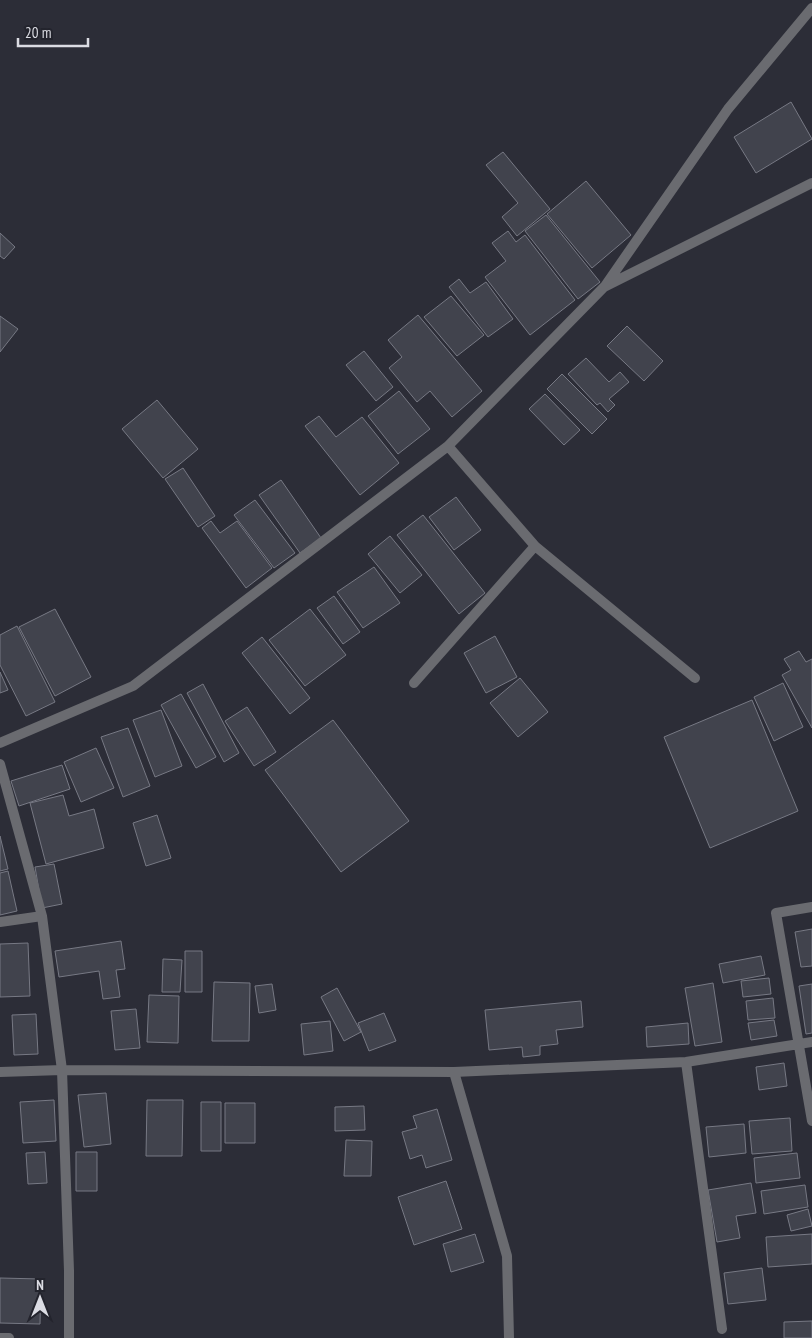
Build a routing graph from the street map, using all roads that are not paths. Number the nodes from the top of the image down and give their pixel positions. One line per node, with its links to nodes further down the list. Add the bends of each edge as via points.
1 (812, 8): 3 (street, via 728,109)
2 (812, 183): 3 (street)
3 (604, 287): 4 (street)
4 (448, 446): 5 (street); 8 (street, via 133,686)
5 (535, 546): 6 (street); 7 (street)
6 (695, 678)
7 (414, 683)
8 (0, 742)
9 (0, 764): 11 (street)
10 (812, 907): 14 (street, via 776,912)
11 (42, 916): 12 (street); 16 (street)
12 (0, 922)
13 (812, 1042): 14 (street)
14 (798, 1045): 15 (street); 19 (street)
15 (686, 1062): 18 (street); 20 (street)
16 (62, 1070): 17 (street); 18 (street); 23 (street)
17 (0, 1072)
18 (454, 1072): 24 (street, via 508,1256)
19 (812, 1121)
20 (722, 1329)
21 (0, 1338): 22 (street)
22 (8, 1338)
23 (70, 1338)
24 (509, 1338)

